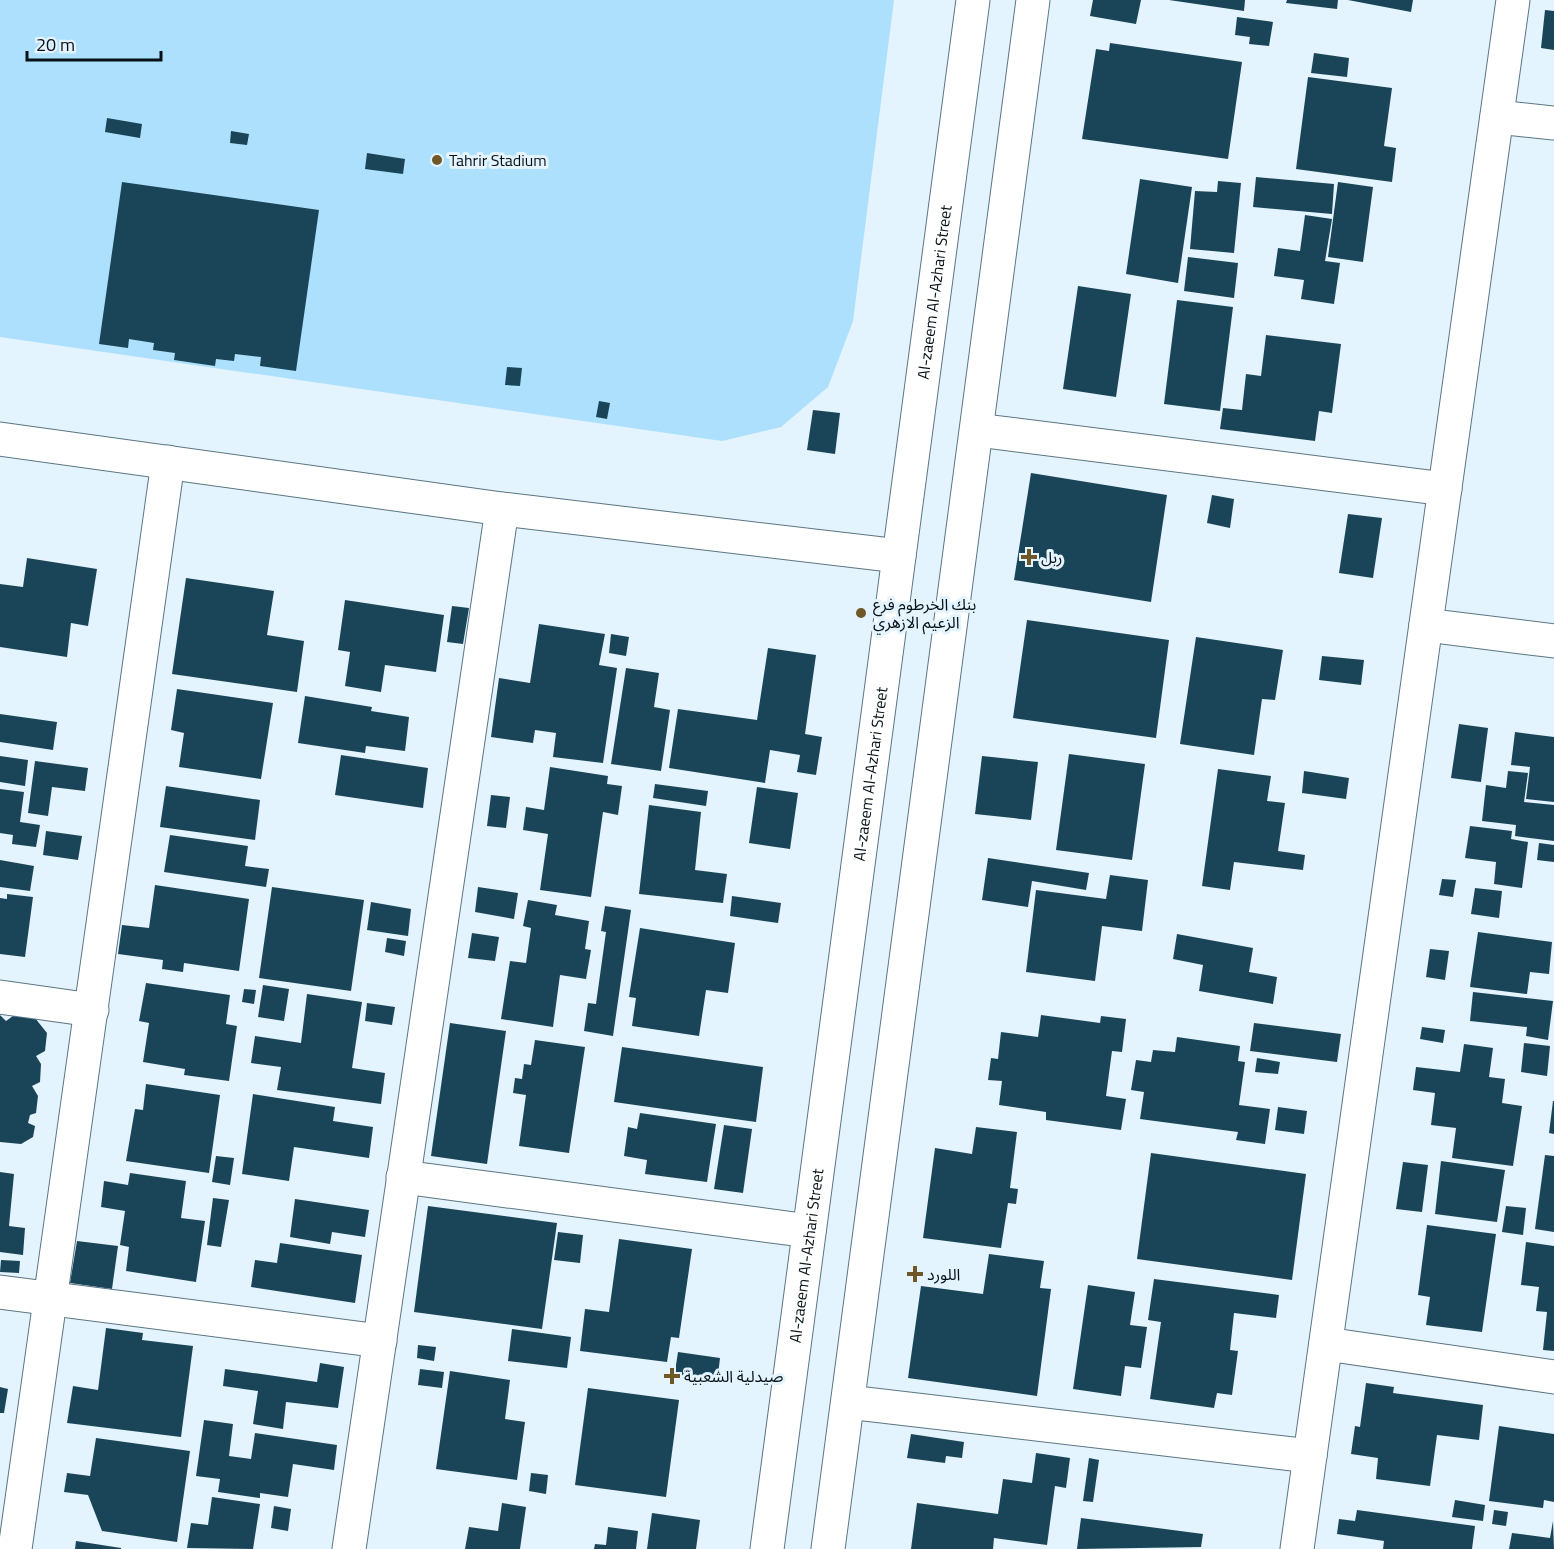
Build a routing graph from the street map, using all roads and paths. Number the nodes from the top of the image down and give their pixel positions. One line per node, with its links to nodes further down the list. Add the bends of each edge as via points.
1 (973, 0): 11 (street, Al-zaeem Al-Azhari Street)
2 (1033, 0): 6 (street)
3 (1513, 0): 4 (street)
4 (1497, 117): 5 (street); 9 (street)
5 (1554, 123)
6 (977, 430): 9 (street); 23 (street)
7 (0, 439): 8 (street)
8 (168, 462): 10 (street); 15 (street)
9 (1444, 489): 12 (street)
10 (502, 509): 11 (street); 16 (street)
11 (899, 556): 17 (street, Al-zaeem Al-Azhari Street)
12 (1426, 625): 13 (street); 21 (street)
13 (1554, 641)
14 (0, 997): 15 (street)
15 (92, 1010): 19 (street)
16 (403, 1177): 17 (street); 20 (street)
17 (809, 1231): 27 (street, Al-zaeem Al-Azhari Street)
18 (0, 1292): 19 (street)
19 (49, 1300): 20 (street); 25 (street)
20 (380, 1341): 26 (street)
21 (1326, 1344): 22 (street); 24 (street)
22 (1554, 1377)
23 (848, 1402): 24 (street); 28 (street)
24 (1310, 1456): 29 (street)
25 (15, 1549)
26 (349, 1549)
27 (767, 1549)
28 (828, 1549)
29 (1297, 1549)

